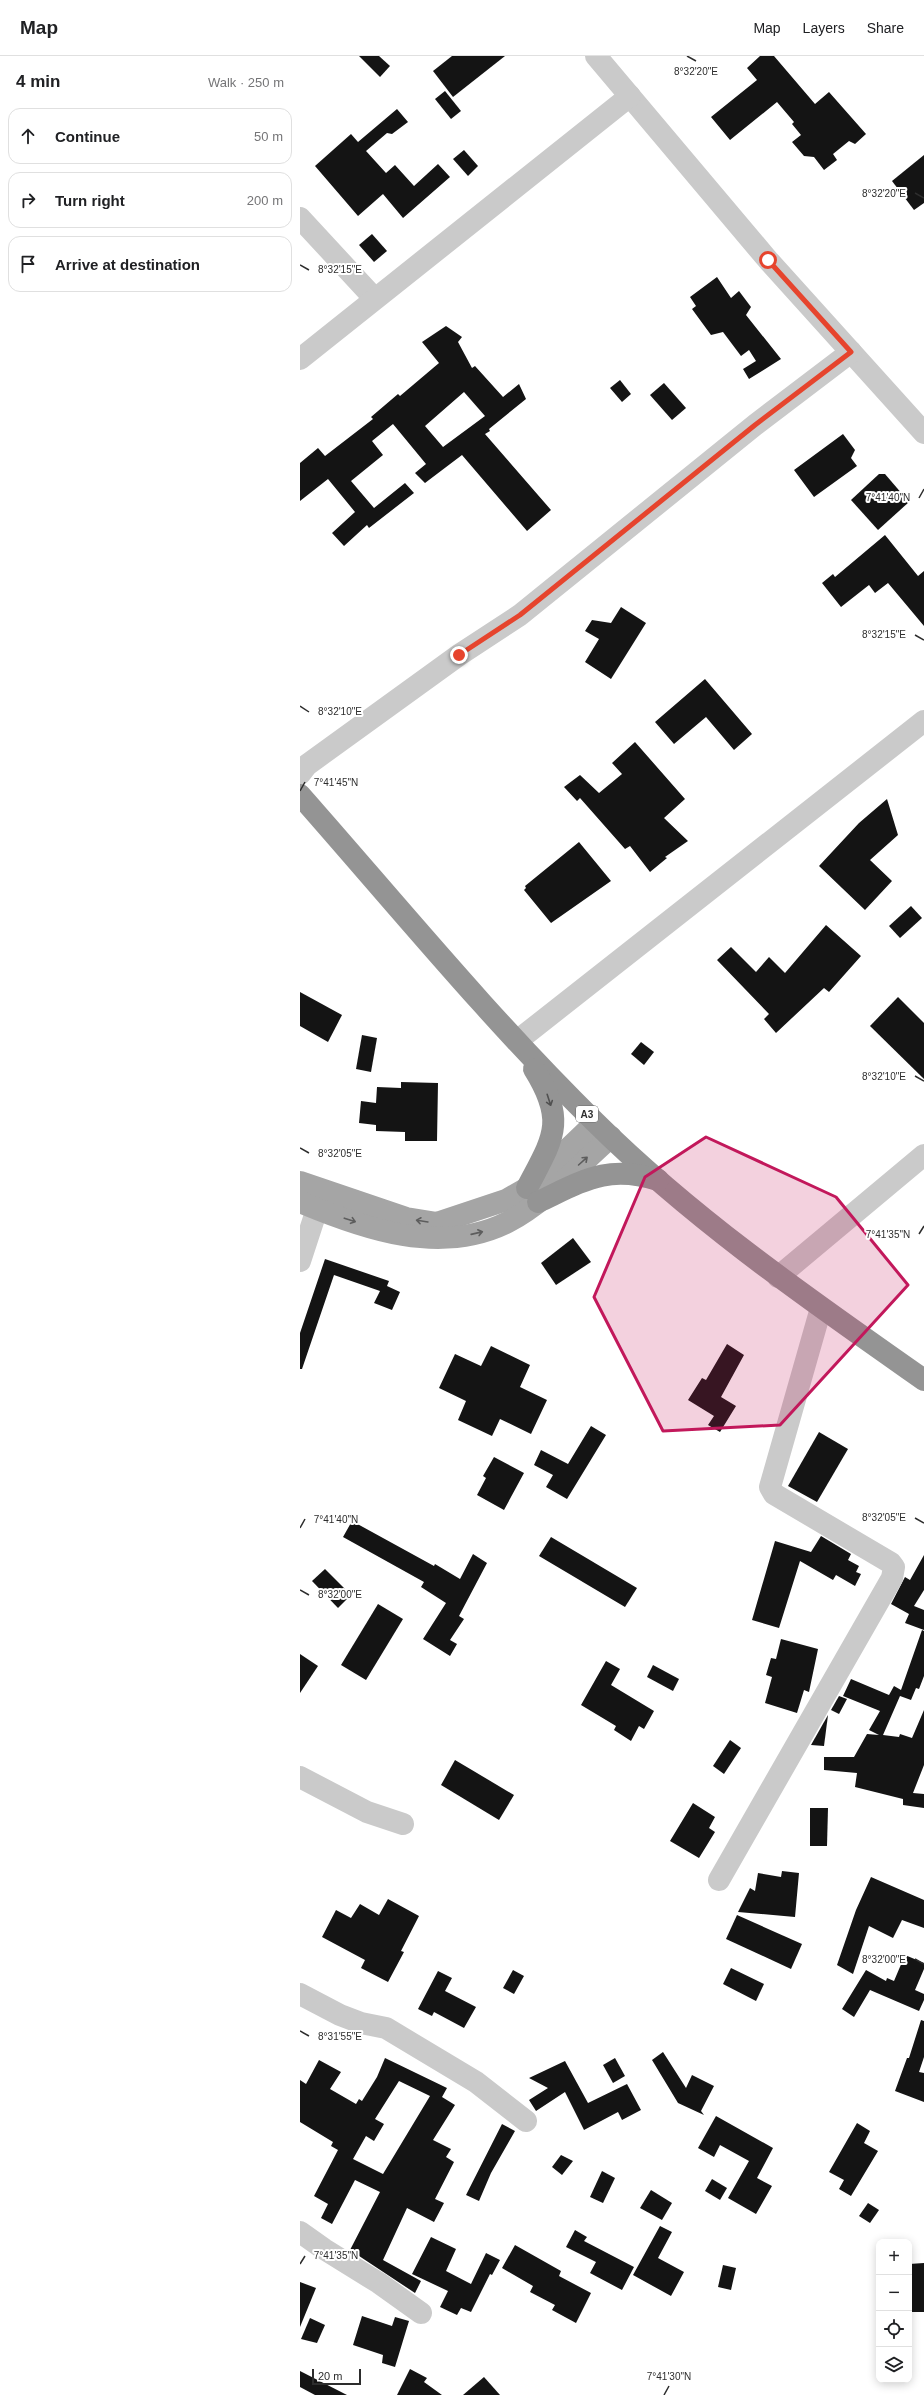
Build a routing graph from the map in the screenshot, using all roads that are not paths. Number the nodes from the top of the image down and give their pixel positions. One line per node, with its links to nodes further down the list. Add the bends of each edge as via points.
1 (596, 56): 2 (street)
2 (630, 96): 4 (street); 5 (street, via 768,260)
3 (300, 218): 4 (street)
4 (374, 298): 6 (street)
5 (851, 352): 7 (street); 9 (street, via 755,425 520,615 459,655 307,765)
6 (300, 359)
7 (924, 432)
8 (924, 721): 11 (street)
9 (300, 774)
10 (300, 795): 11 (highway, A3)
11 (516, 1041): 12 (highway, A3); 16 (highway, one-way to 16, via 544,1086 555,1118 549,1146)
12 (603, 1130): 14 (highway, A3); 16 (main road)
13 (924, 1155): 19 (street)
14 (659, 1180): 16 (highway, one-way to 14, via 609,1173 646,1176); 19 (highway, A3)
15 (300, 1182): 16 (main road, one-way to 15, via 506,1200 437,1223 406,1218)
16 (532, 1195): 17 (main road, one-way to 16, via 380,1230 419,1238 446,1239 480,1233 508,1222)
17 (308, 1205): 18 (street)
18 (300, 1262)
19 (778, 1277): 20 (highway, A3)
20 (821, 1308): 21 (highway, A3); 24 (street, via 770,1487 774,1494 891,1563 894,1571)
21 (924, 1380)
22 (300, 1777): 23 (street, via 367,1812)
23 (403, 1824)
24 (719, 1880)
25 (300, 1994): 26 (street, via 360,2023 386,2028 476,2082)
26 (526, 2121)
27 (300, 2232): 28 (street, via 380,2282)
28 (421, 2313)

